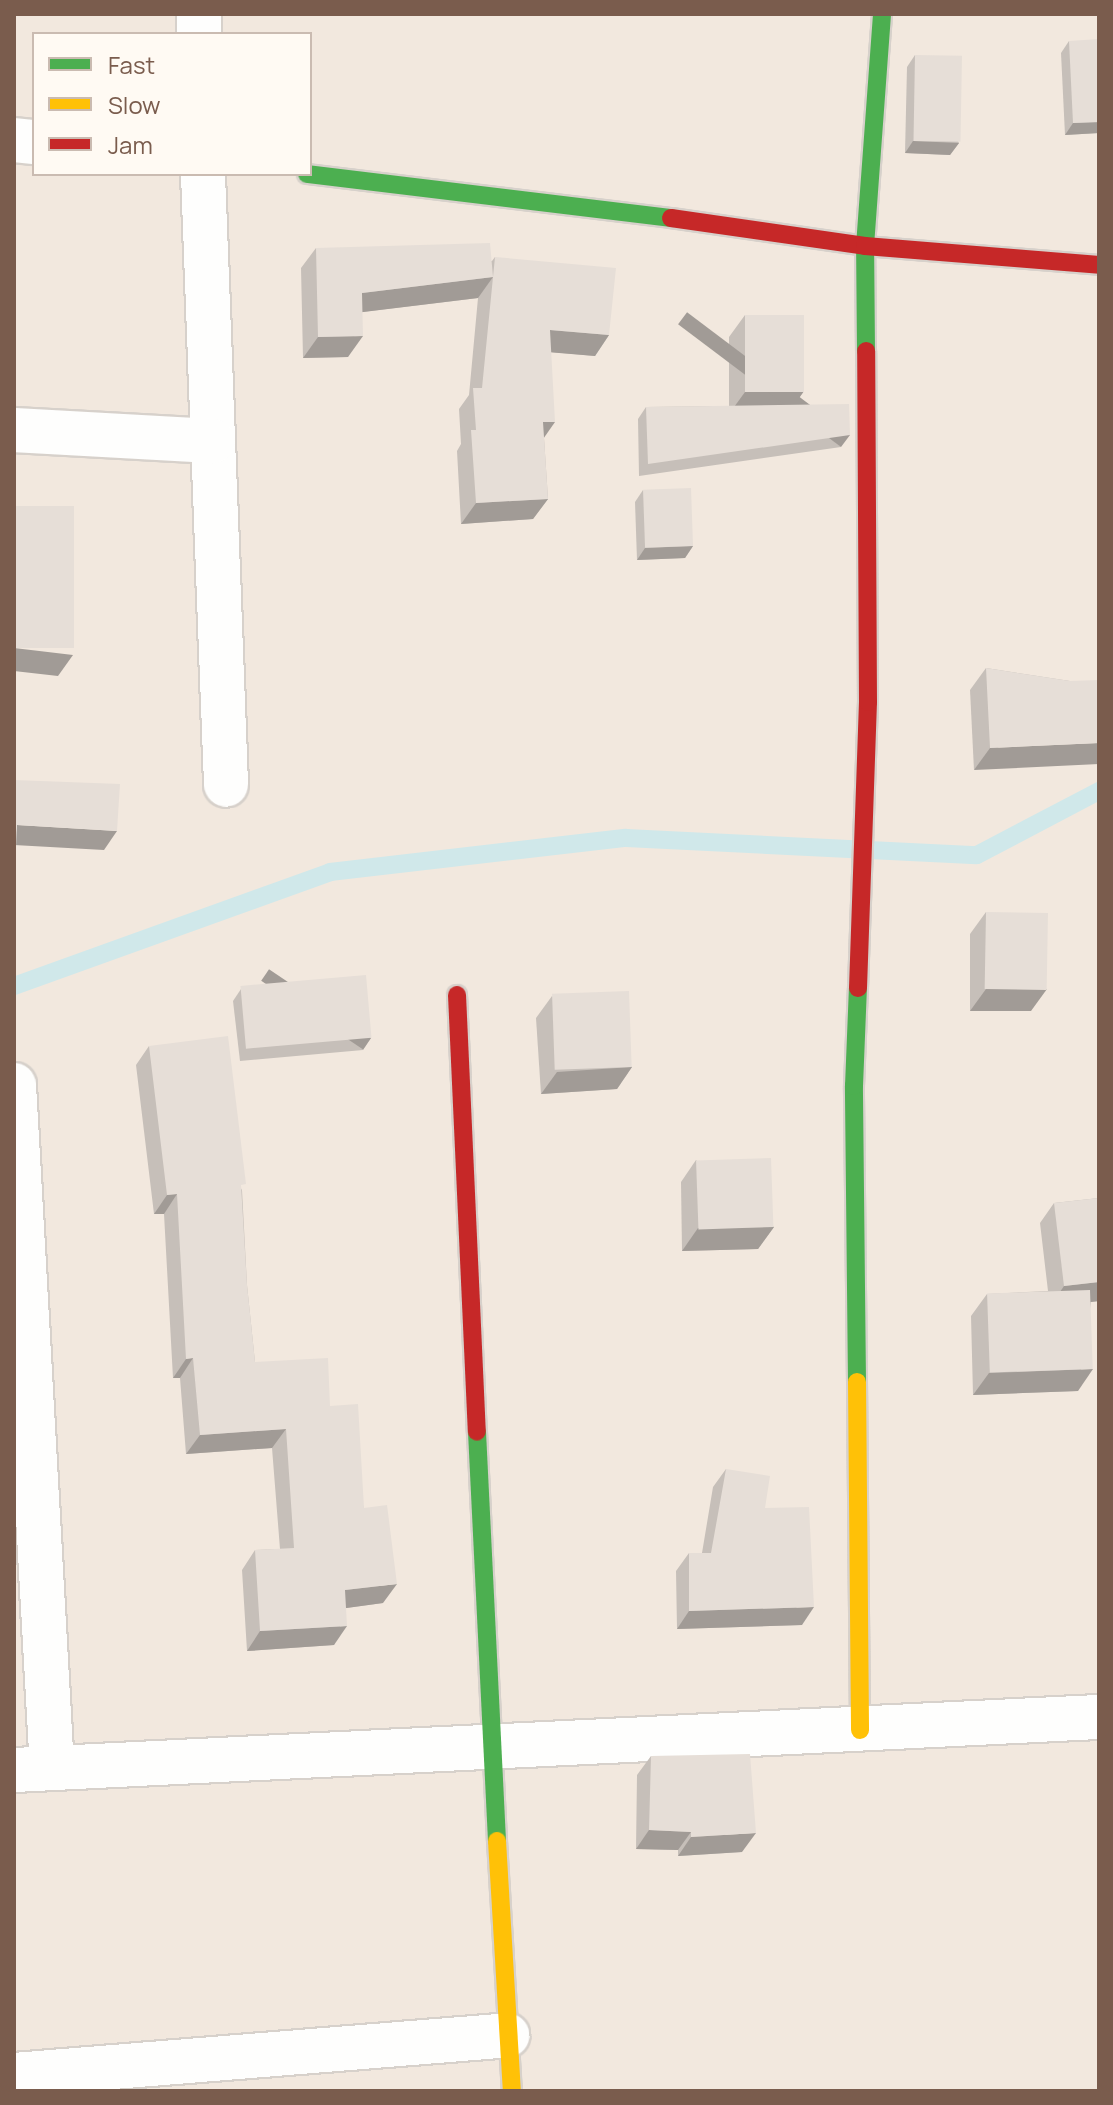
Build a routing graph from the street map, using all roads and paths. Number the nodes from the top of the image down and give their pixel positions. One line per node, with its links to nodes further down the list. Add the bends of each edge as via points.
1 (882, 14): 4 (street)
2 (312, 175): 4 (street)
3 (203, 176): 7 (street)
4 (865, 246): 5 (street); 12 (street, via 868,702 854,1086)
5 (1099, 265)
6 (14, 430): 7 (street)
7 (213, 441): 8 (street)
8 (226, 785)
9 (457, 995): 13 (street)
10 (14, 1085): 14 (street)
11 (1099, 1717): 12 (street)
12 (860, 1730): 13 (street)
13 (491, 1748): 14 (street); 15 (street)
14 (33, 1769)
15 (507, 2035): 16 (street); 17 (street)
16 (14, 2075)
17 (512, 2091)

